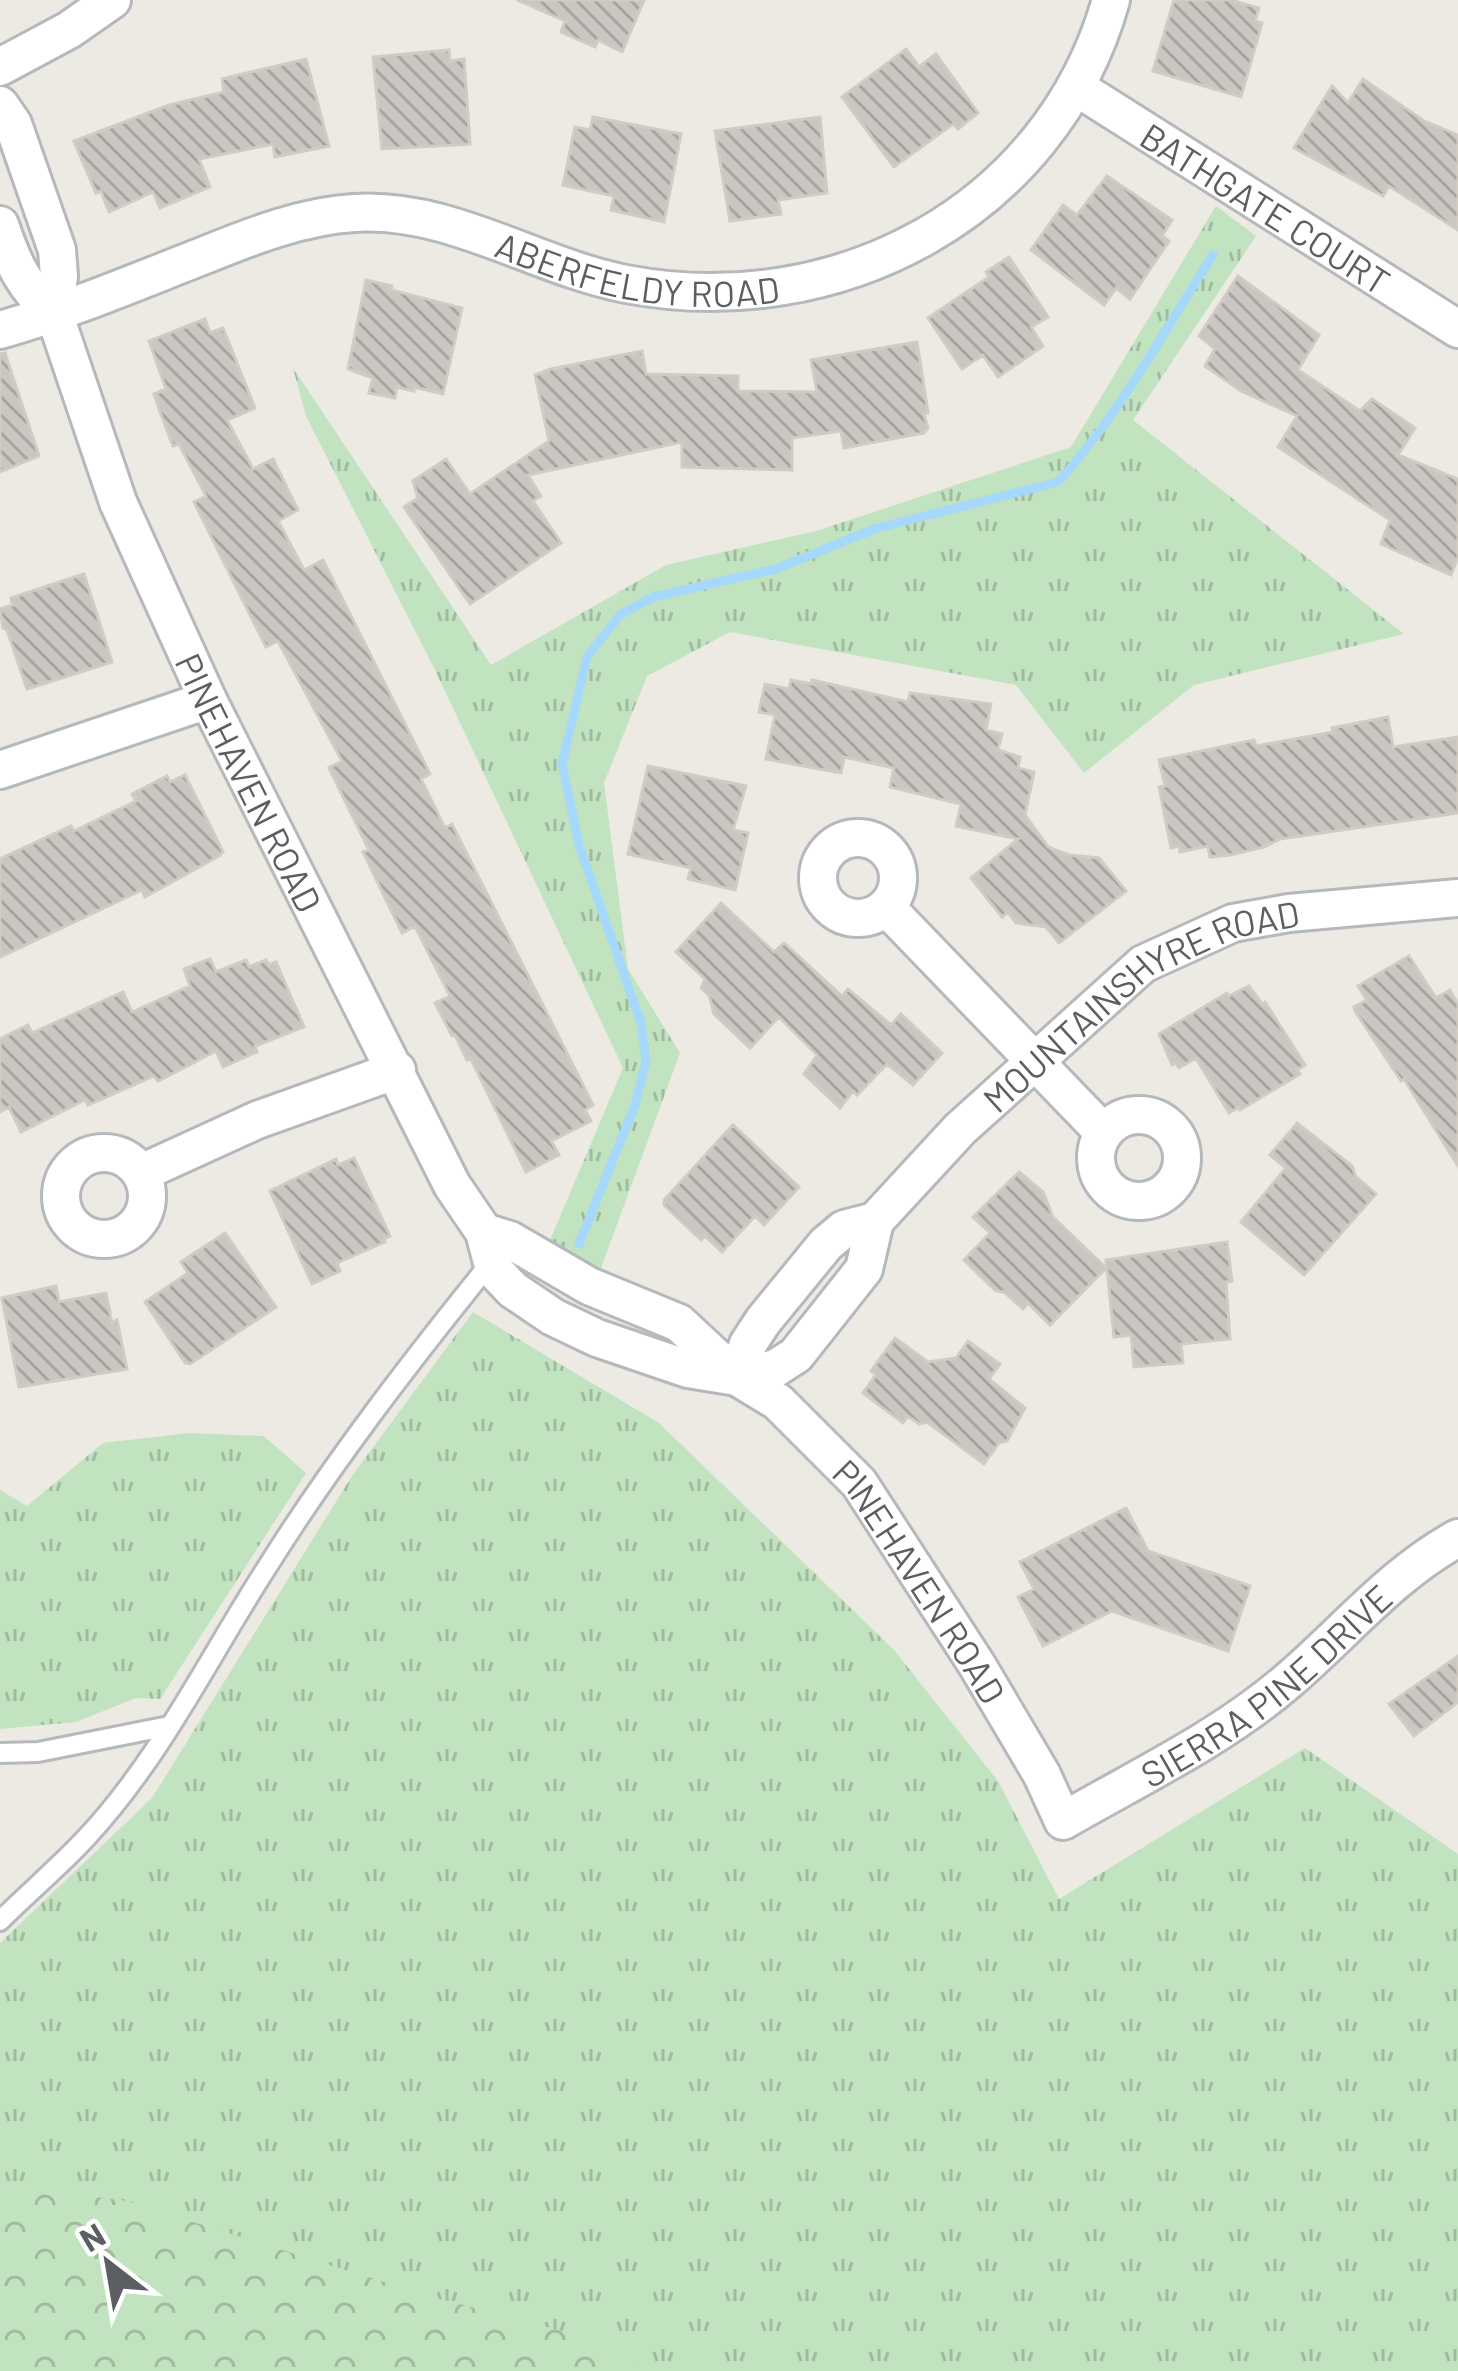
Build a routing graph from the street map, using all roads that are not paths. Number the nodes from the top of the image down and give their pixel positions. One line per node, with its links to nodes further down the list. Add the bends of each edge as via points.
1 (112, 0): 3 (street)
2 (1112, 0): 4 (street, ABERFELDY ROAD)
3 (0, 67)
4 (1076, 86): 7 (street, ABERFELDY ROAD, via 986,197 885,259 771,290 698,294 622,284 428,218 352,212 246,239); 8 (street, BATHGATE COURT)
5 (0, 105): 7 (street, PINEHAVEN ROAD, via 14,124 57,250)
6 (0, 225): 7 (street, PINEHAVEN ROAD, via 27,290)
7 (54, 313): 9 (street, ABERFELDY ROAD); 10 (street, PINEHAVEN ROAD, via 104,468)
8 (1458, 329)
9 (0, 330)
10 (208, 700): 11 (street); 15 (street, PINEHAVEN ROAD)
11 (0, 770)
12 (1458, 898): 14 (street, MOUNTAINSHYRE ROAD, via 1233,922 1143,964)
13 (886, 907): 14 (street)
14 (1032, 1060): 16 (street); 19 (street, MOUNTAINSHYRE ROAD, via 874,1221 864,1269 796,1354)
15 (397, 1070): 17 (street); 18 (street, PINEHAVEN ROAD)
16 (1102, 1132)
17 (141, 1173)
18 (487, 1247): 19 (street, PINEHAVEN ROAD, via 510,1240 589,1286 679,1323); 21 (lane, via 265,1569)
19 (737, 1377): 23 (street, PINEHAVEN ROAD, via 778,1402 859,1483 977,1665)
20 (1458, 1538): 23 (street, SIERRA PINE DRIVE, via 1390,1586 1246,1714)
21 (170, 1726): 22 (lane); 24 (lane, via 86,1838)
22 (0, 1754)
23 (1063, 1821)
24 (0, 1921)

